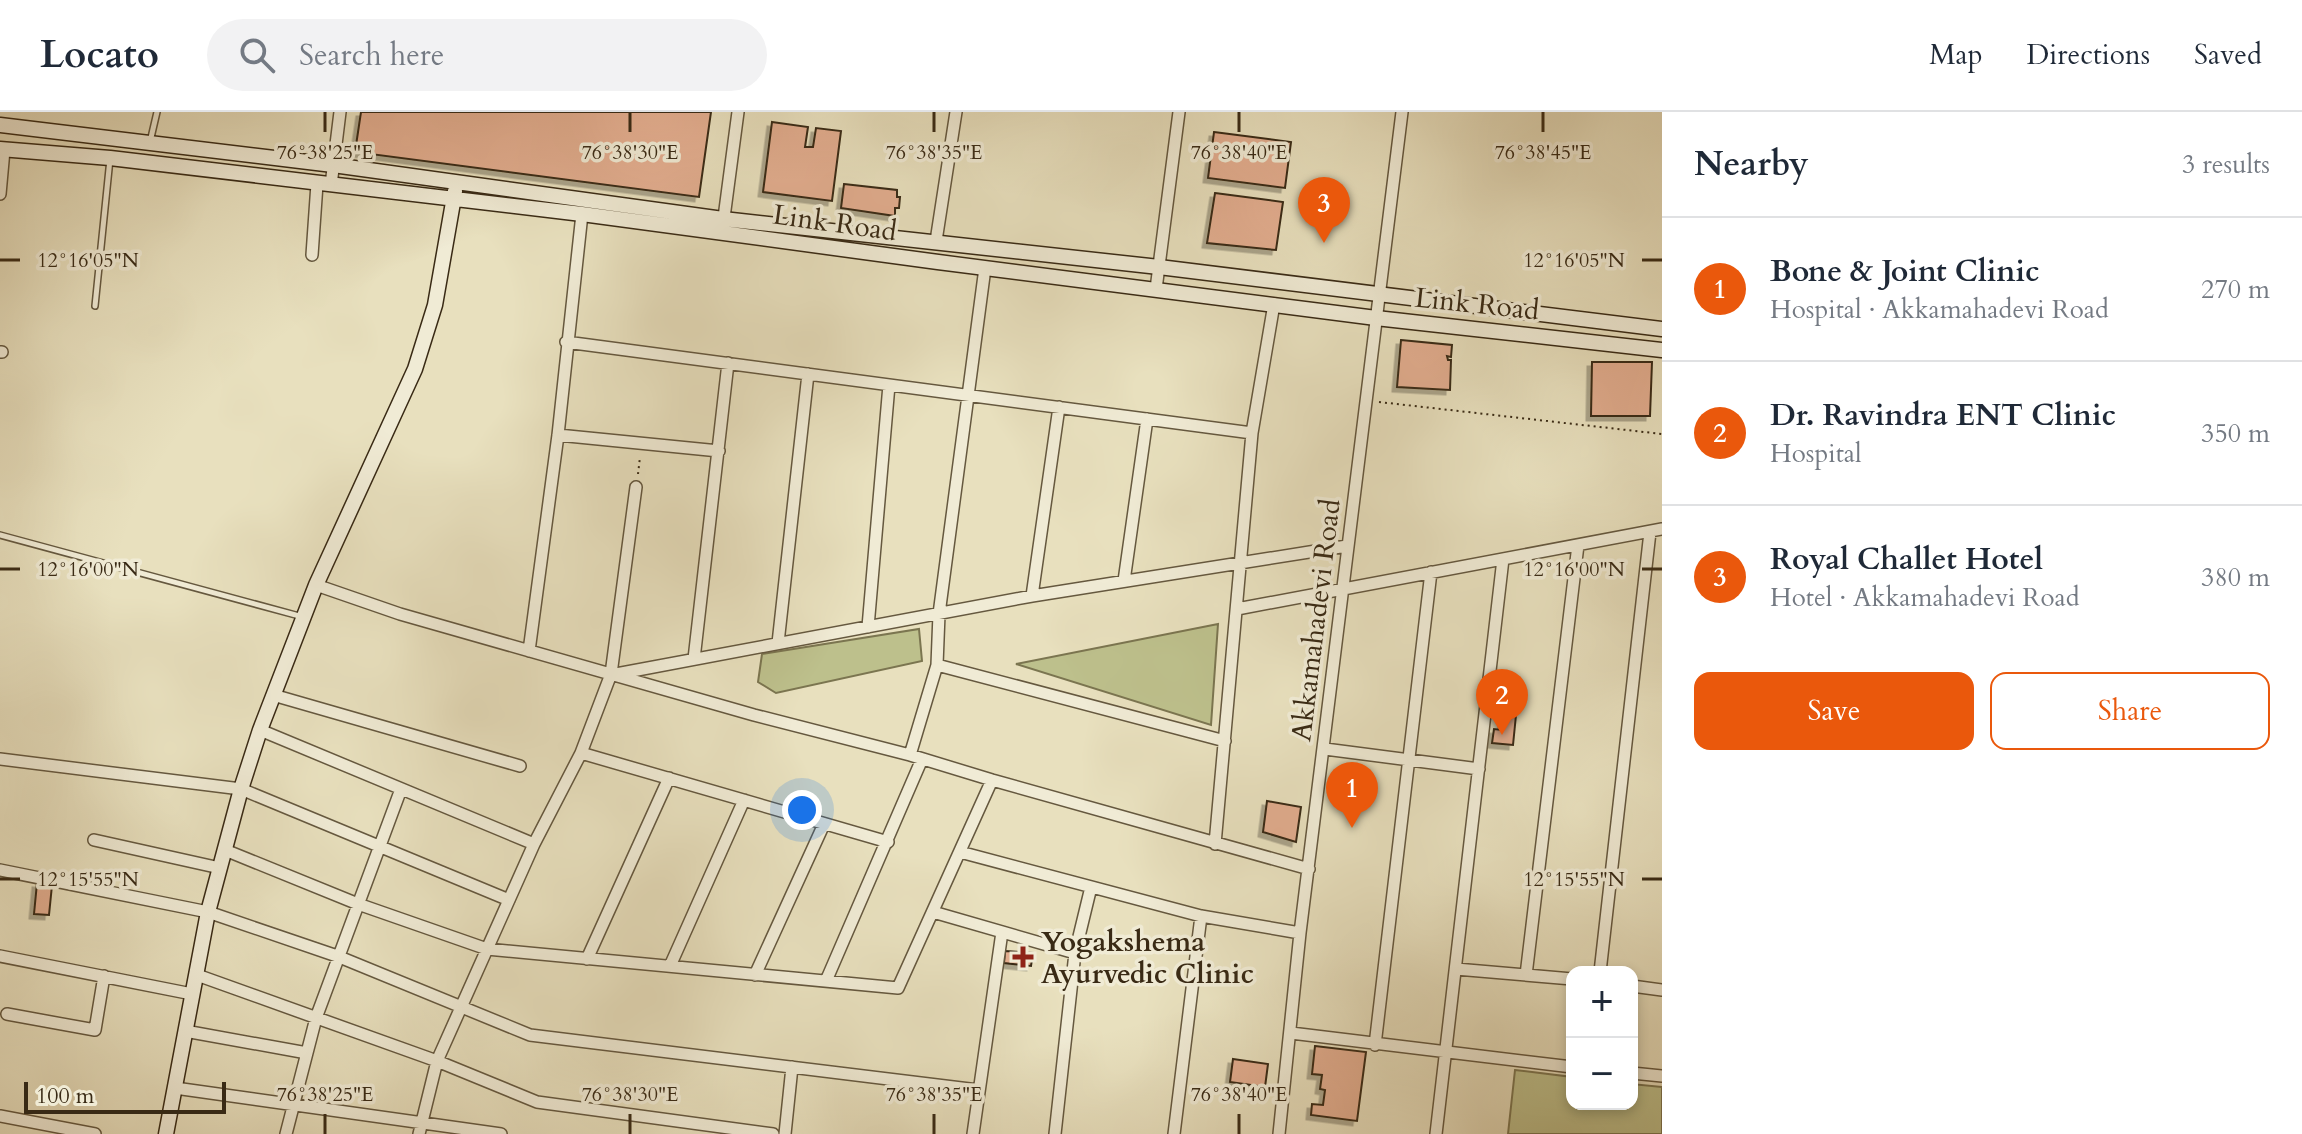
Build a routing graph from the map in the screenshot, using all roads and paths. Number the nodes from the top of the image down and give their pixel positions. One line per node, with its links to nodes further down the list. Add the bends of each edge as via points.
1 (157, 112): 8 (lane)
2 (340, 112): 11 (street)
3 (738, 112): 17 (street)
4 (956, 112): 18 (street)
5 (1179, 112): 20 (street)
6 (1402, 112): 23 (street, Akkamahadevi Road)
7 (0, 125): 8 (main road)
8 (150, 143): 11 (main road)
9 (2, 149): 10 (main road, Link Road); 14 (street)
10 (110, 158): 13 (main road, Link Road); 25 (lane)
11 (333, 165): 12 (main road); 13 (street)
12 (455, 182): 15 (main road); 17 (main road)
13 (324, 184): 15 (main road, Link Road); 19 (street)
14 (0, 194)
15 (454, 200): 16 (main road, Link Road); 51 (main road, via 435,305 415,369)
16 (582, 214): 17 (main road, Link Road); 28 (street)
17 (722, 226): 18 (main road); 21 (main road, Link Road)
18 (936, 241): 20 (main road)
19 (312, 255)
20 (1159, 267): 22 (street); 23 (main road)
21 (985, 268): 22 (main road, Link Road); 33 (street)
22 (1156, 289): 24 (main road, Link Road)
23 (1380, 293): 26 (street, Akkamahadevi Road); 27 (main road)
24 (1274, 304): 26 (main road, Link Road); 37 (street)
25 (95, 306)
26 (1376, 318): 29 (main road, Link Road); 34 (street, Akkamahadevi Road)
27 (1662, 329)
28 (566, 342): 30 (street); 39 (street)
29 (1662, 350)
30 (728, 363): 31 (street); 41 (street)
31 (808, 374): 32 (street); 58 (street)
32 (889, 385): 33 (street); 57 (street)
33 (966, 395): 35 (street); 55 (street)
34 (1366, 401): 38 (path); 46 (street, Akkamahadevi Road)
35 (1059, 407): 36 (street); 53 (street)
36 (1147, 419): 37 (street); 50 (street)
37 (1252, 433): 48 (street)
38 (1662, 434)
39 (558, 435): 40 (street); 59 (street)
40 (642, 443): 41 (street); 42 (path)
41 (719, 451): 60 (street)
42 (636, 487): 62 (street)
43 (1656, 531): 45 (street); 104 (street)
44 (0, 535): 56 (lane)
45 (1578, 545): 47 (street); 108 (street)
46 (1347, 546): 48 (street); 52 (street, Akkamahadevi Road)
47 (1503, 559): 49 (street); 73 (street)
48 (1241, 563): 50 (street); 54 (street)
49 (1431, 572): 52 (street); 71 (street)
50 (1124, 581): 53 (street)
51 (316, 585): 56 (main road); 59 (street)
52 (1342, 589): 54 (street); 66 (street, Akkamahadevi Road)
53 (1032, 596): 55 (street)
54 (1237, 609): 65 (street)
55 (939, 614): 57 (street); 61 (street)
56 (304, 618): 63 (main road)
57 (868, 627): 58 (street)
58 (778, 643): 60 (street)
59 (529, 651): 62 (street)
60 (694, 659): 62 (street)
61 (937, 665): 65 (street); 68 (street)
62 (611, 674): 67 (street); 68 (street)
63 (273, 695): 64 (main road); 72 (street)
64 (260, 730): 76 (main road); 77 (street)
65 (1225, 741): 83 (street)
66 (1325, 749): 71 (street); 88 (street, Akkamahadevi Road)
67 (581, 753): 74 (street); 82 (street)
68 (910, 755): 70 (street)
69 (0, 759): 76 (street)
70 (922, 759): 75 (street); 81 (street)
71 (1409, 760): 73 (street); 120 (street)
72 (520, 766)
73 (1479, 769): 105 (street)
74 (669, 778): 78 (street); 102 (street)
75 (992, 780): 83 (street); 86 (street)
76 (241, 789): 84 (street); 85 (main road)
77 (401, 789): 82 (street); 84 (street)
78 (744, 800): 79 (street); 103 (street)
79 (824, 824): 81 (street); 107 (street)
80 (94, 840): 87 (street)
81 (888, 842): 111 (street)
82 (534, 844): 91 (street)
83 (1215, 844): 88 (street)
84 (380, 846): 91 (street); 92 (street)
85 (225, 850): 87 (main road); 92 (street)
86 (960, 852): 90 (street); 94 (street)
87 (220, 868): 93 (main road)
88 (1309, 869): 97 (street, Akkamahadevi Road)
89 (0, 870): 93 (street)
90 (1091, 887): 95 (street); 99 (street)
91 (509, 900): 98 (street)
92 (358, 904): 98 (street); 101 (street)
93 (208, 912): 101 (street); 106 (main road)
94 (933, 912): 96 (street); 111 (street, via 898,988)
95 (1201, 916): 97 (street); 141 (street)
96 (1002, 932): 99 (street); 129 (street)
97 (1300, 933): 119 (street, Akkamahadevi Road)
98 (487, 949): 102 (street); 115 (street)
99 (1075, 953): 140 (street)
100 (0, 956): 109 (street)
101 (337, 956): 115 (street); 117 (street)
102 (587, 959): 103 (street)
103 (670, 966): 107 (street)
104 (1601, 966)
105 (1456, 969): 108 (street); 122 (street)
106 (197, 975): 114 (main road); 117 (street)
107 (755, 975): 111 (street)
108 (1526, 975): 110 (street)
109 (104, 976): 114 (street); 116 (street, via 95,1030)
110 (1566, 978)
111 (826, 981)
112 (1638, 987): 113 (street)
113 (1662, 990)
114 (192, 994): 118 (main road)
115 (460, 1007): 123 (street); 125 (street, via 530,1035)
116 (7, 1014)
117 (316, 1018): 121 (street); 123 (street)
118 (185, 1031): 121 (street); 128 (main road)
119 (1291, 1033): 120 (street); 142 (street, Akkamahadevi Road)
120 (1375, 1045): 122 (street)
121 (307, 1053): 130 (street)
122 (1445, 1053): 124 (street); 143 (street)
123 (437, 1061): 132 (street); 137 (street, via 537,1102)
124 (1566, 1066)
125 (792, 1067): 129 (street); 138 (street)
126 (1638, 1074): 127 (street)
127 (1662, 1076)
128 (175, 1088): 130 (street); 134 (main road)
129 (978, 1090): 139 (street)
130 (294, 1105): 132 (street); 135 (street)
131 (0, 1116): 133 (street)
132 (420, 1129): 136 (street)
133 (95, 1134)
134 (166, 1134)
135 (286, 1134)
136 (501, 1134)
137 (773, 1134)
138 (785, 1134)
139 (973, 1134)
140 (1055, 1134)
141 (1174, 1134)
142 (1279, 1134)
143 (1436, 1134)

